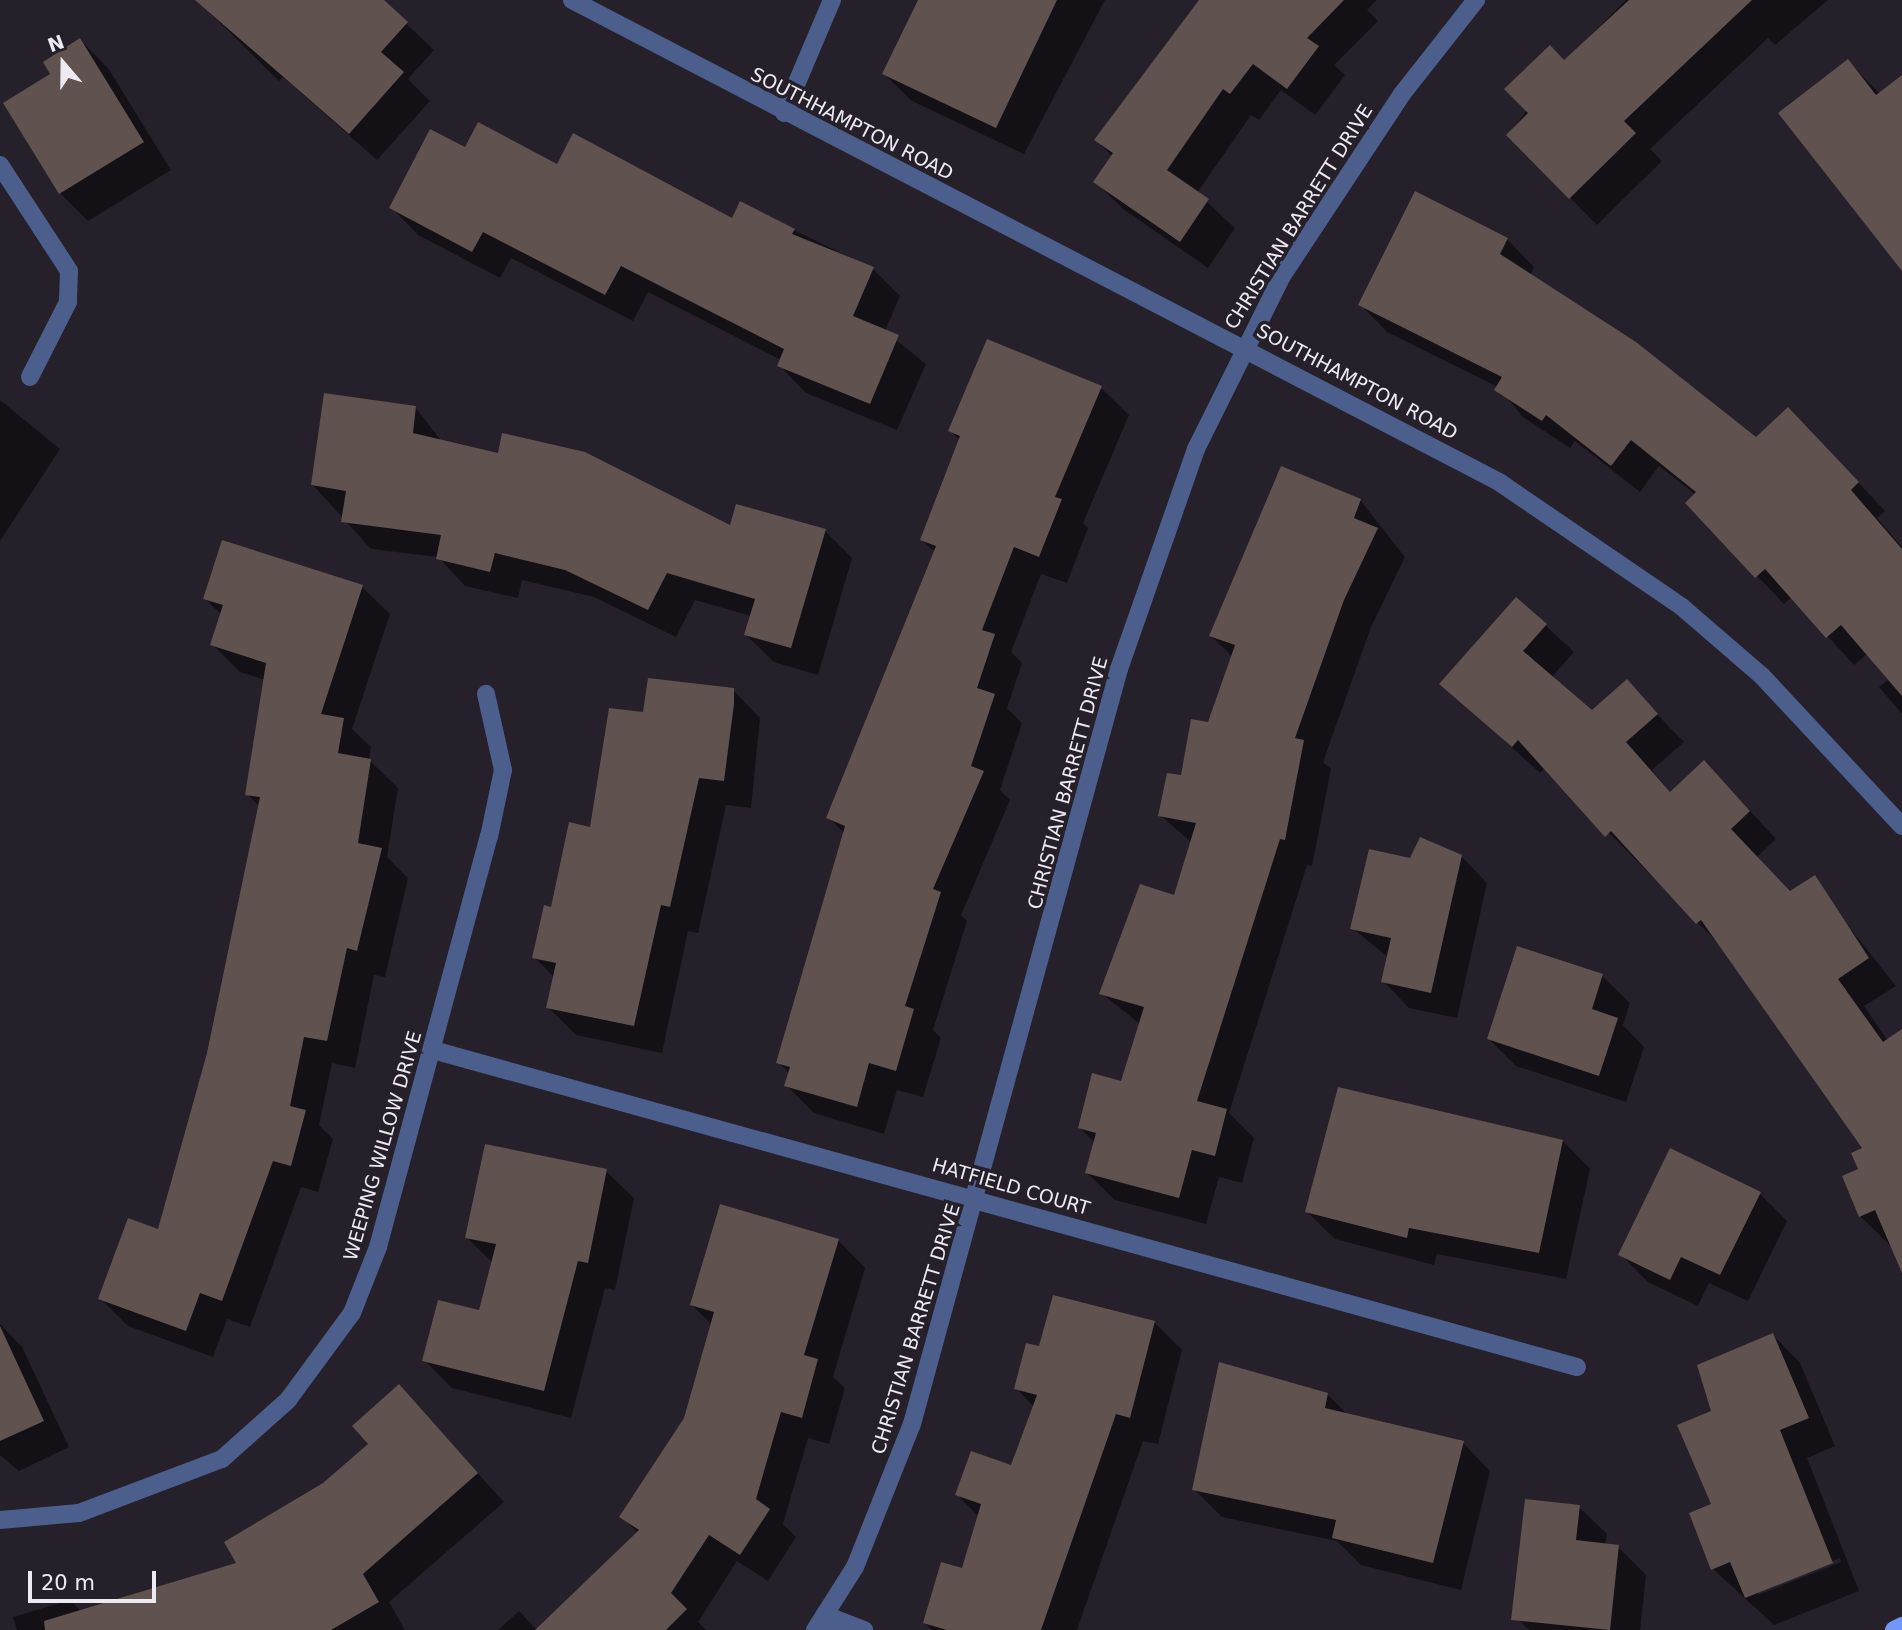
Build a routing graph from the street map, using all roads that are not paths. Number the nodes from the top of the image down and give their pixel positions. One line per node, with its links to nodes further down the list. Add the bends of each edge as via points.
1 (572, 0): 4 (street, SOUTHHAMPTON ROAD)
2 (832, 0): 4 (street)
3 (1476, 0): 6 (street, CHRISTIAN BARRETT DRIVE, via 1402,93)
4 (784, 113): 6 (street, SOUTHHAMPTON ROAD)
5 (0, 165): 7 (street, via 69,271 68,302)
6 (1243, 345): 9 (street, SOUTHHAMPTON ROAD, via 1499,482 1670,599 1762,677); 11 (street, CHRISTIAN BARRETT DRIVE, via 1153,561)
7 (30, 377)
8 (486, 694): 10 (street, WEEPING WILLOW DRIVE, via 503,770)
9 (1902, 826)
10 (433, 1050): 11 (street, HATFIELD COURT); 13 (street, WEEPING WILLOW DRIVE, via 379,1247 352,1313 288,1400 222,1459 164,1485 79,1513)
11 (977, 1200): 12 (street, HATFIELD COURT); 14 (street, CHRISTIAN BARRETT DRIVE, via 912,1424 855,1566)
12 (1577, 1367)
13 (0, 1520)
14 (820, 1623): 16 (street); 17 (street)
15 (1902, 1626): 18 (main road)
16 (836, 1630)
17 (863, 1630)
18 (1894, 1630)

